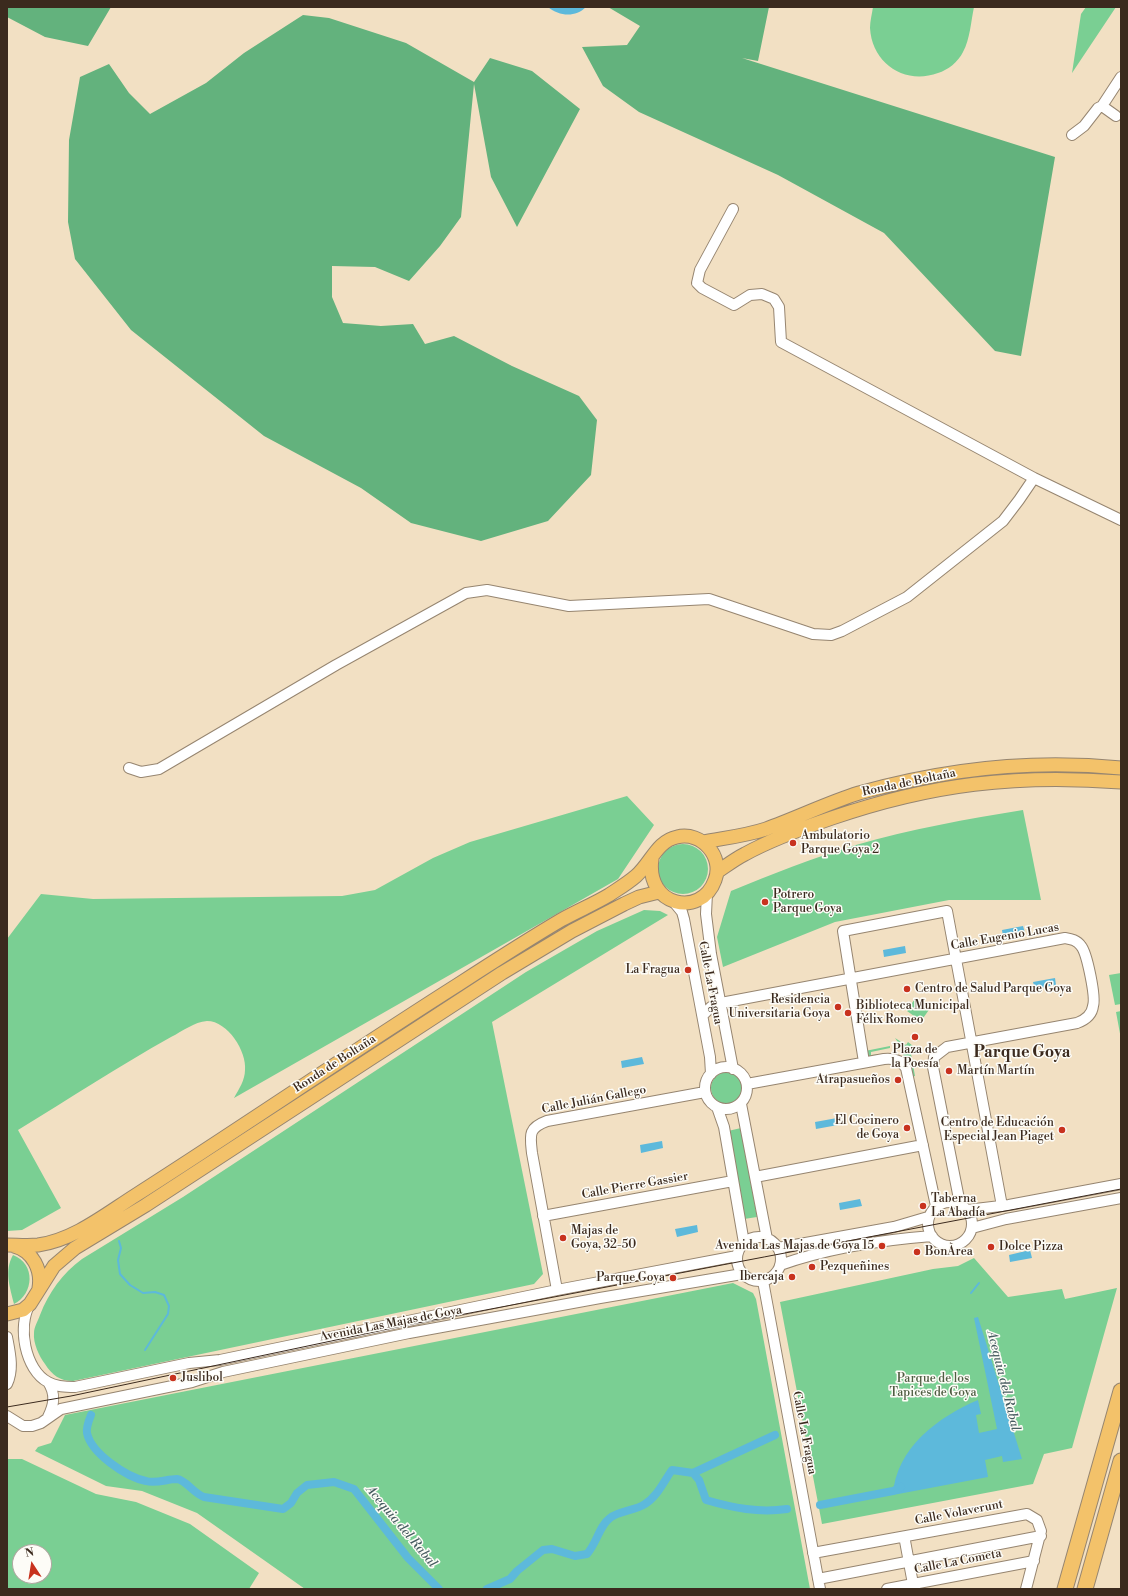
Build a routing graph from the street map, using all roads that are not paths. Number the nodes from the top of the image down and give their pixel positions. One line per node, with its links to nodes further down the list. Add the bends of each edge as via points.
1 (1121, 77): 2 (street)
2 (1102, 106): 3 (street); 4 (street)
3 (1116, 116)
4 (1072, 135)
5 (733, 209): 6 (street, via 700,270 697,283 702,288 734,305 750,295 762,294 774,299 779,306 781,342)
6 (1034, 478): 7 (street); 8 (street, via 997,526 907,597 842,632 831,635 813,634 709,599 570,606 487,590 466,593 336,665 159,769 141,772)
7 (1121, 520)
8 (129, 768)
9 (1121, 768): 11 (main road, Ronda de Boltaña, via 1028,765 986,768 916,779 858,794 758,831)
10 (1121, 782): 13 (main road, Ronda de Boltaña, via 999,780 924,792 820,823 754,848)
11 (703, 842): 12 (main road, Ronda de Boltaña, via 687,836 678,836 661,844); 13 (main road, via 714,855)
12 (652, 859): 14 (main road, via 651,877); 43 (main road, Ronda de Boltaña, via 635,877 608,895 560,921 458,984 179,1168 85,1226 45,1244)
13 (717, 872): 15 (main road, via 716,880)
14 (659, 892): 16 (main road); 50 (main road, Ronda de Boltaña, via 624,904 572,931 502,973 146,1205 69,1252 54,1266)
15 (707, 893): 16 (main road, via 691,902); 19 (street, Calle La Fragua, via 708,934)
16 (673, 901): 20 (street, Calle La Fragua, via 684,919)
17 (956, 959): 18 (street, Calle Eugenio Lucas); 18 (street, via 947,911 843,931); 21 (street); 21 (street, Calle Eugenio Lucas, via 1065,938 1075,940 1082,947 1087,966 1094,1006 1082,1021)
18 (851, 978): 19 (street, Calle Eugenio Lucas); 22 (street)
19 (721, 1003): 20 (street, Calle Eugenio Lucas); 23 (street, Calle La Fragua)
20 (703, 1014): 24 (street, Calle La Fragua)
21 (972, 1042): 35 (street); 36 (street, Calle Eugenio Lucas, via 947,1047 934,1056 933,1067)
22 (864, 1062): 25 (street); 29 (street, via 891,1058 906,1068)
23 (733, 1068): 24 (street, via 722,1068); 25 (street, via 742,1074)
24 (711, 1074): 26 (street, via 706,1081)
25 (747, 1084): 27 (street, via 746,1096)
26 (705, 1092): 28 (street, via 710,1102); 37 (street, Calle Julián Gallego, via 547,1121 534,1128 530,1135 531,1147)
27 (741, 1104): 28 (street, via 728,1110); 30 (street)
28 (717, 1107): 31 (street, via 724,1127)
29 (923, 1145): 30 (street); 34 (street)
30 (755, 1177): 41 (street)
31 (733, 1181): 37 (street, Calle Pierre Gassier); 42 (street)
32 (1121, 1184): 35 (street)
33 (1121, 1198): 39 (street, via 1006,1219)
34 (936, 1206): 36 (street, via 949,1202); 38 (street)
35 (1002, 1206): 36 (street)
36 (963, 1207): 39 (street)
37 (543, 1216): 49 (street, Calle Julián Gallego)
38 (928, 1217): 40 (street); 44 (street, via 894,1227)
39 (972, 1228): 40 (street, via 964,1241 953,1246 939,1243)
40 (932, 1236): 46 (street, via 815,1255)
41 (767, 1239): 42 (street, via 754,1238); 44 (street)
42 (744, 1243): 45 (street)
43 (8, 1245): 50 (main road, Ronda de Boltaña, via 25,1251 36,1263 40,1275)
44 (778, 1248): 46 (street)
45 (737, 1256): 47 (street); 49 (street, Avenida Las Majas de Goya)
46 (780, 1265): 48 (street, via 775,1274)
47 (742, 1274): 48 (street, via 751,1280); 58 (street, Avenida Las Majas de Goya, via 409,1333 64,1408)
48 (762, 1281): 62 (street, Calle La Fragua)
49 (557, 1290): 54 (street, Avenida Las Majas de Goya, via 220,1360 189,1363 80,1386 65,1387)
50 (38, 1291): 51 (main road, Ronda de Boltaña)
51 (30, 1304): 52 (main road, via 22,1310); 54 (street, via 24,1330 27,1350 35,1370)
52 (7, 1314)
53 (7, 1337): 55 (street, via 11,1366)
54 (48, 1382): 58 (street, via 54,1399)
55 (7, 1384)
56 (1121, 1391): 71 (highway)
57 (7, 1416): 58 (street, Avenida Las Majas de Goya, via 28,1426 41,1423)
58 (48, 1417)
59 (1121, 1461): 72 (highway)
60 (1041, 1536): 62 (street, Calle Volaverunt, via 1041,1527 1037,1520 1023,1514); 63 (street); 64 (street)
61 (905, 1541): 63 (street)
62 (813, 1553): 65 (street, Calle La Fragua)
63 (909, 1561): 65 (street); 66 (street)
64 (1034, 1561): 67 (street, Calle La Cometa); 70 (street)
65 (818, 1579): 68 (street, Calle La Fragua)
66 (913, 1584): 67 (street, Calle La Cometa); 69 (street, Calle La Cometa)
67 (935, 1584)
68 (820, 1589)
69 (891, 1589)
70 (1026, 1589)
71 (1065, 1589)
72 (1085, 1589)

